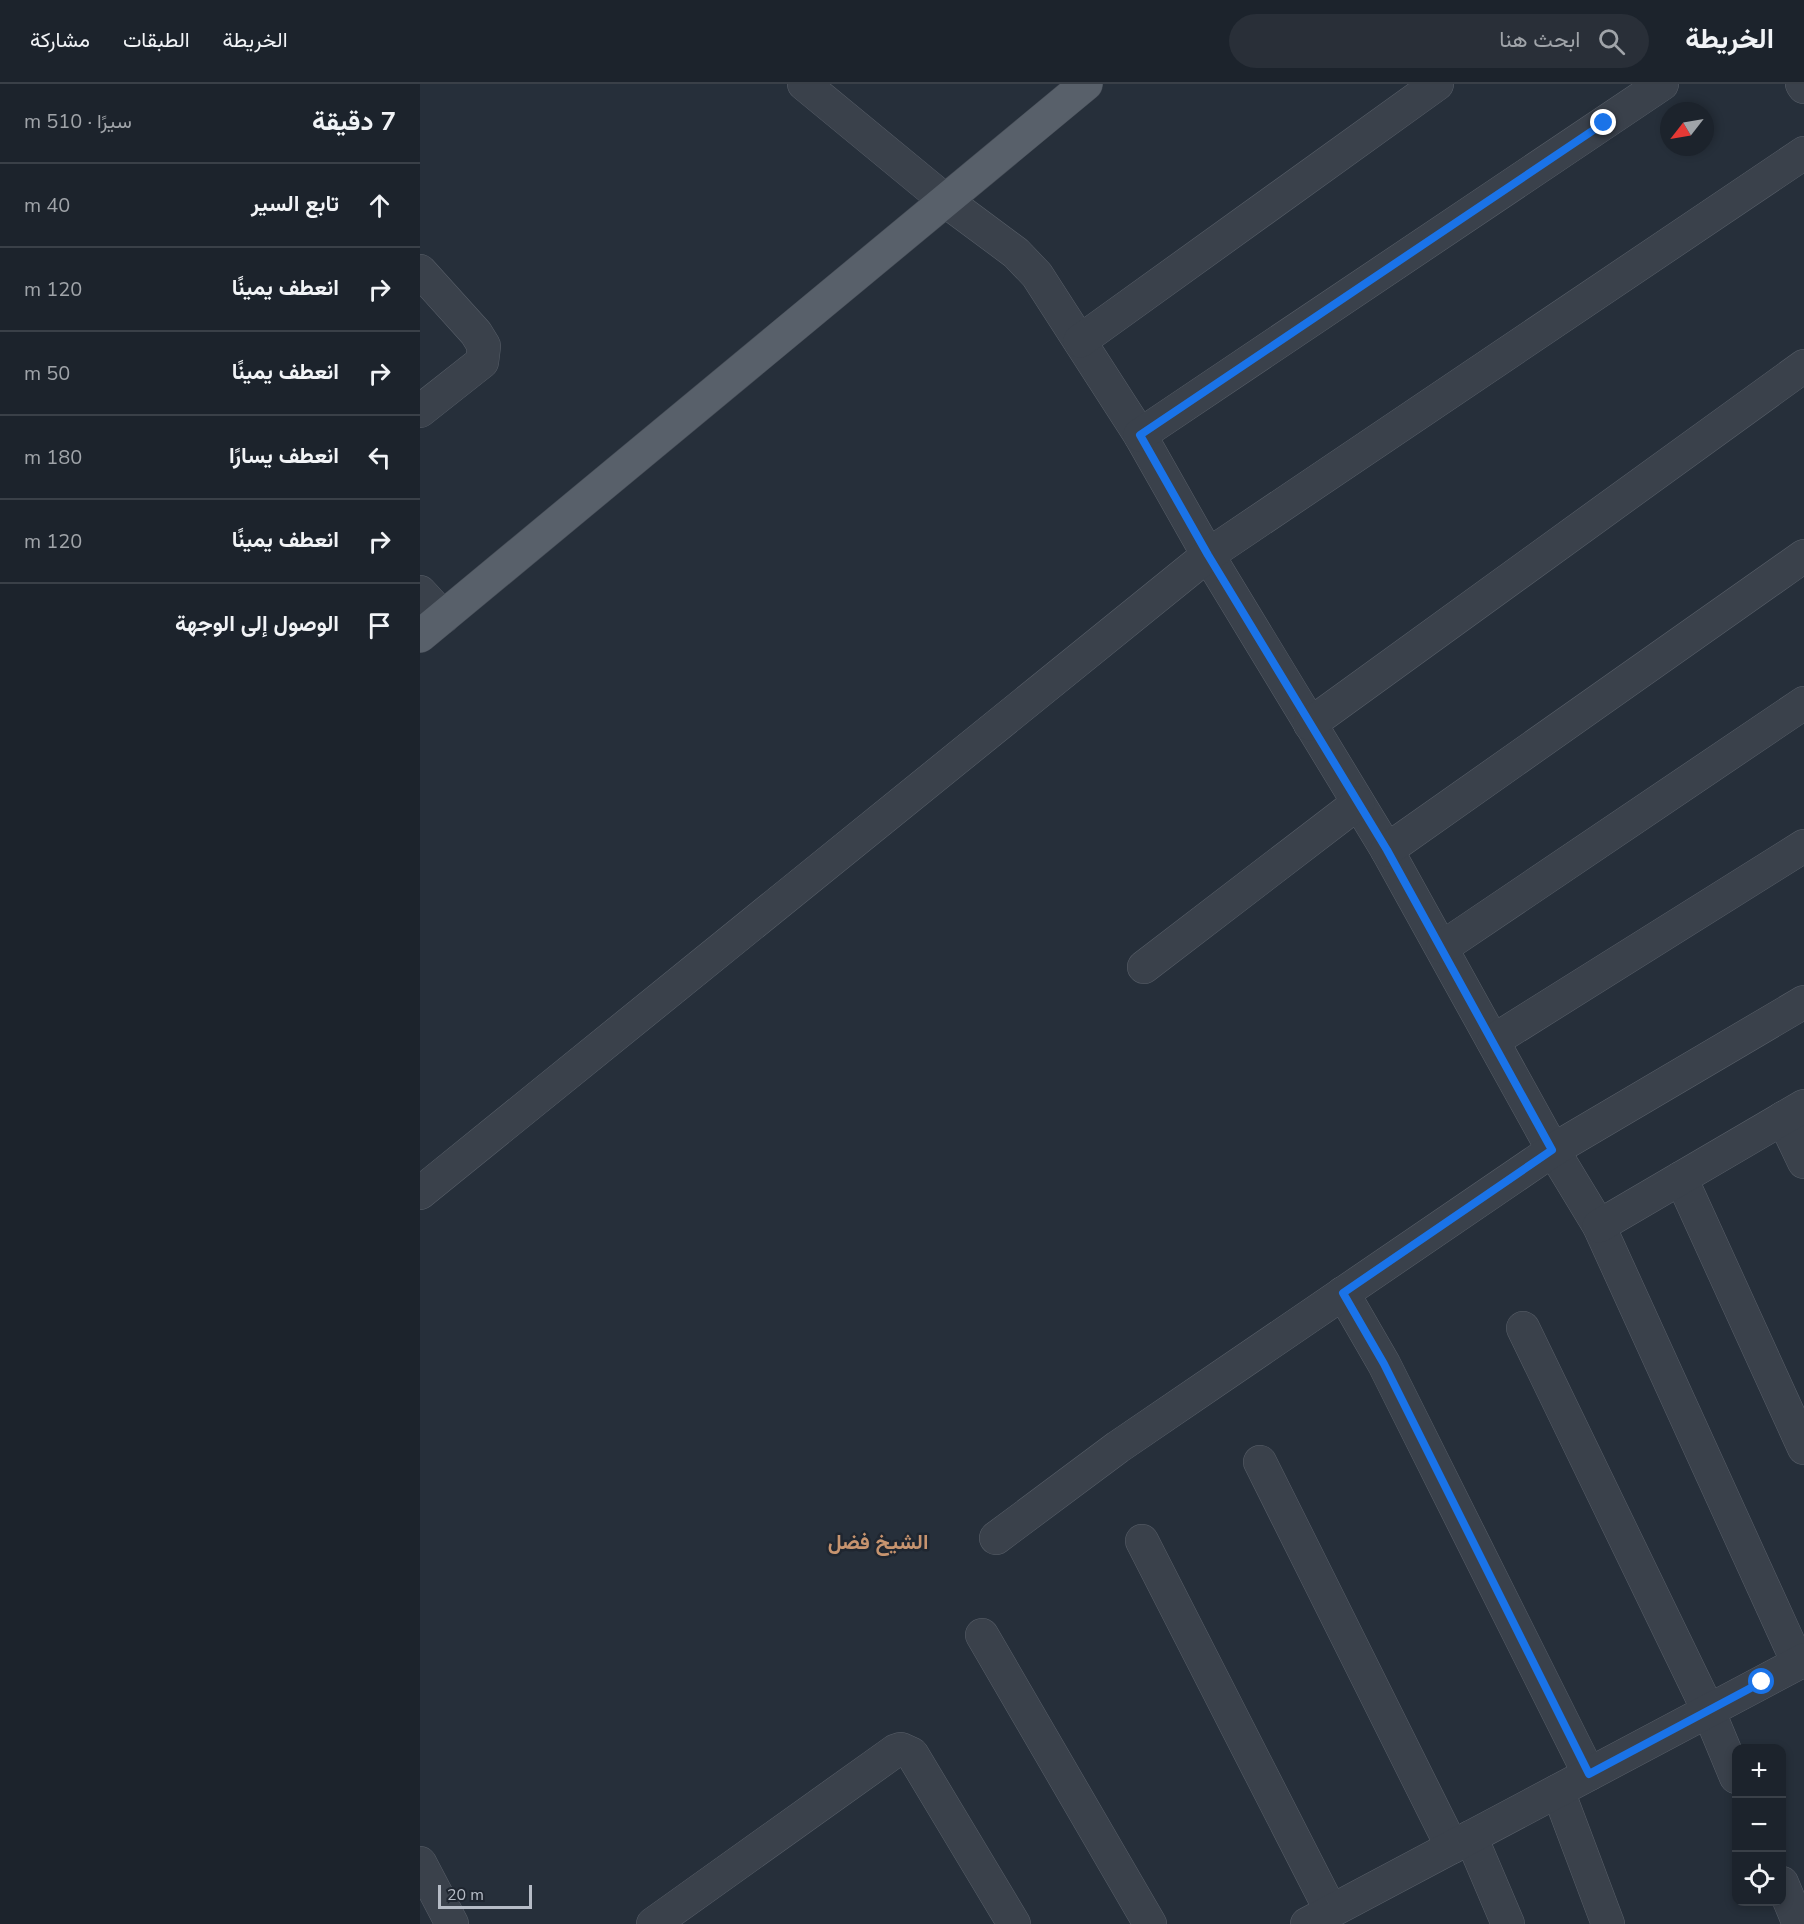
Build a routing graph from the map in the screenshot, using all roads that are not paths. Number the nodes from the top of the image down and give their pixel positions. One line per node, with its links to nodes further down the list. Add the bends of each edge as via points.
1 (804, 84): 6 (street)
2 (1086, 84): 6 (main road)
3 (1437, 84): 8 (street)
4 (1662, 84): 11 (street)
5 (1804, 153): 12 (street)
6 (946, 201): 8 (street, via 1016,253 1052,296); 15 (main road)
7 (420, 271): 10 (street, via 484,346 482,362)
8 (1080, 341): 11 (street)
9 (1804, 366): 17 (street)
10 (420, 411)
11 (1140, 435): 12 (street)
12 (1208, 555): 17 (street); 29 (street)
13 (1804, 556): 20 (street)
14 (420, 592): 15 (street)
15 (431, 627)
16 (1804, 704): 21 (street)
17 (1310, 724): 18 (street)
18 (1358, 803): 20 (street); 22 (street)
19 (1804, 846): 24 (street)
20 (1387, 850): 21 (street)
21 (1443, 947): 24 (street)
22 (1144, 967)
23 (1804, 1002): 26 (street)
24 (1493, 1041): 26 (street)
25 (1794, 1112): 27 (street); 28 (street)
26 (1552, 1150): 30 (street); 31 (street)
27 (1804, 1162)
28 (1681, 1178): 30 (street); 33 (street)
29 (420, 1193)
30 (1599, 1226): 38 (street)
31 (1343, 1293): 35 (street, via 1118,1447); 41 (street, via 1384,1364)
32 (1523, 1329): 39 (street)
33 (1804, 1448)
34 (1260, 1462): 43 (street)
35 (996, 1538)
36 (1142, 1541): 46 (street)
37 (982, 1635): 50 (street)
38 (1801, 1661): 39 (street)
39 (1709, 1712): 40 (street); 41 (street)
40 (1732, 1765)
41 (1589, 1774): 42 (street)
42 (1558, 1791): 43 (street); 52 (street)
43 (1462, 1842): 46 (street); 51 (street)
44 (420, 1863): 47 (street)
45 (1786, 1893): 53 (street)
46 (1319, 1918)
47 (452, 1924)
48 (653, 1924): 49 (street, via 901,1749 912,1754)
49 (1014, 1924)
50 (1150, 1924)
51 (1508, 1924)
52 (1608, 1924)
53 (1799, 1924)

